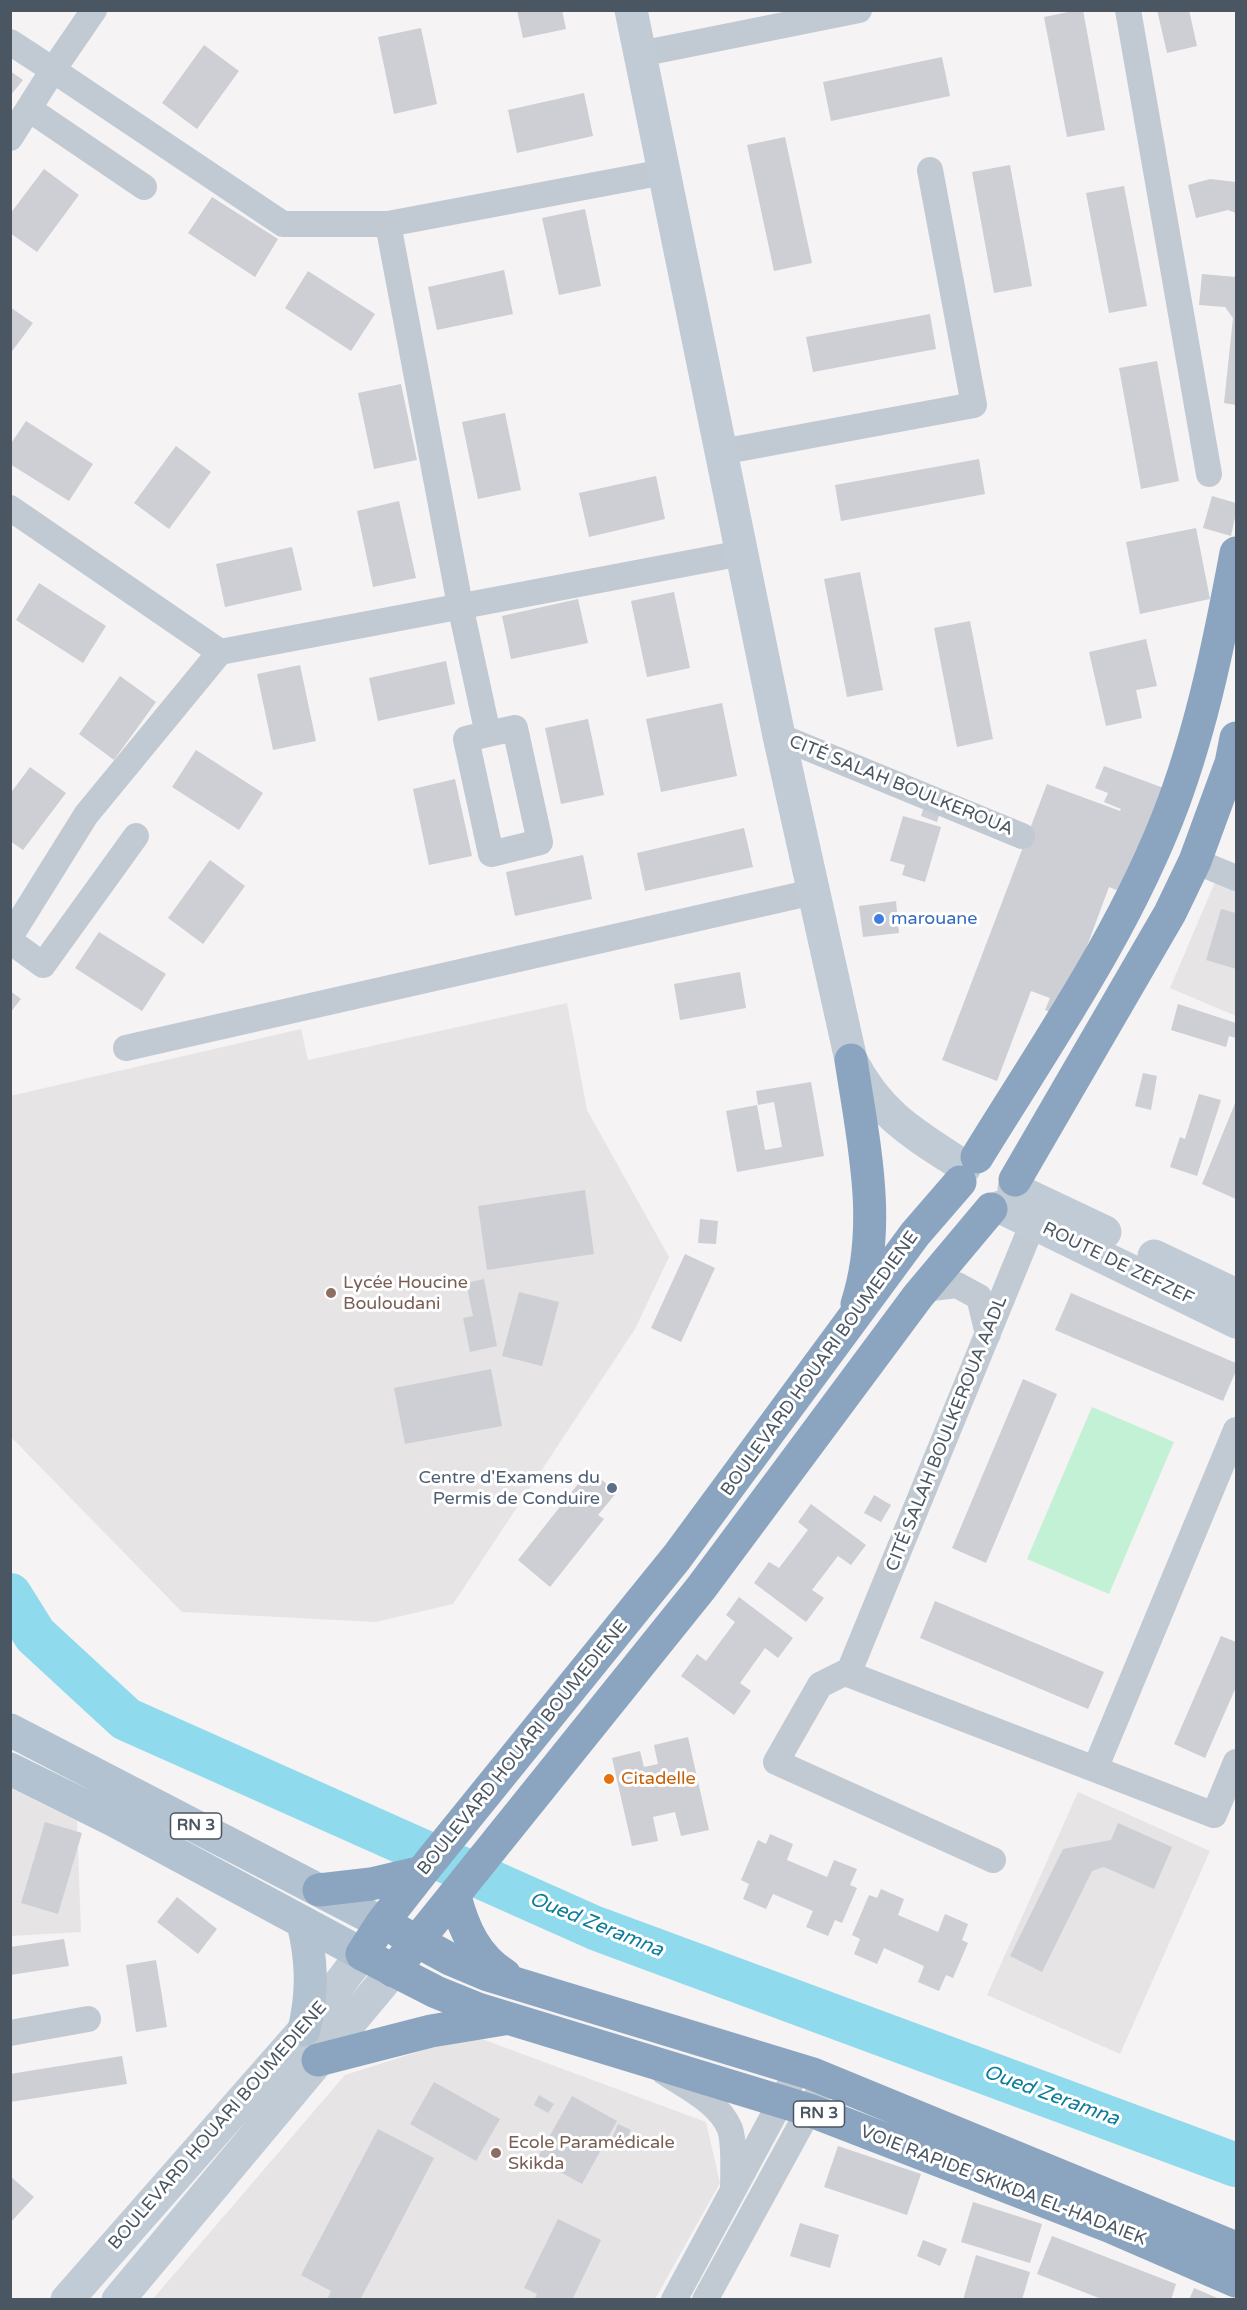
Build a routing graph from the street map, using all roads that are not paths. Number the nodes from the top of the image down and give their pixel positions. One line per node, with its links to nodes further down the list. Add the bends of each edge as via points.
1 (94, 10): 7 (street)
2 (631, 10): 6 (main road)
3 (859, 10): 6 (street)
4 (1128, 10): 15 (street)
5 (10, 42): 7 (street)
6 (640, 54): 11 (main road)
7 (53, 70): 8 (street); 13 (street, via 283,224)
8 (28, 109): 9 (street); 12 (street)
9 (10, 138)
10 (930, 171): 14 (street, via 974,405)
11 (664, 172): 13 (street); 14 (main road)
12 (144, 187)
13 (388, 224): 19 (street)
14 (721, 452): 17 (main road)
15 (1209, 474)
16 (10, 508): 20 (street)
17 (742, 553): 19 (street); 22 (main road)
18 (1236, 553): 32 (highway, BOULEVARD HOUARI BOUMEDIENE, via 1201,717 1173,804 1142,875 1113,932)
19 (460, 605): 20 (street); 21 (street)
20 (220, 652): 29 (street, via 86,815)
21 (488, 734): 21 (street, via 466,738 491,854 540,842 515,728)
22 (779, 736): 25 (street, CITÉ SALAH BOULKEROUA); 28 (main road)
23 (1236, 738): 26 (highway, BOULEVARD HOUARI BOUMEDIENE, via 1231,763)
24 (136, 836): 29 (street, via 43,964)
25 (1022, 836)
26 (1195, 861): 27 (street); 33 (highway, BOULEVARD HOUARI BOUMEDIENE)
27 (1236, 878)
28 (813, 892): 30 (street); 31 (main road)
29 (10, 939)
30 (126, 1048)
31 (851, 1060): 32 (main road, via 862,1082 889,1114); 37 (highway, via 868,1172 870,1217 863,1277)
32 (967, 1168): 33 (highway, via 961,1191 973,1206); 33 (highway, via 994,1155 1002,1159 1013,1172); 37 (highway, BOULEVARD HOUARI BOUMEDIENE)
33 (1014, 1201): 34 (highway, BOULEVARD HOUARI BOUMEDIENE); 35 (main road, ROUTE DE ZEFZEF); 36 (main road, ROUTE DE ZEFZEF); 38 (street, CITÉ SALAH BOULKEROUA AADL)
34 (924, 1289): 38 (street, via 957,1285 979,1297); 48 (highway, BOULEVARD HOUARI BOUMEDIENE, via 701,1588)
35 (1236, 1295)
36 (1236, 1322)
37 (850, 1324): 46 (highway, BOULEVARD HOUARI BOUMEDIENE, via 677,1557)
38 (988, 1334): 40 (street, CITÉ SALAH BOULKEROUA AADL)
39 (1236, 1430): 44 (street)
40 (850, 1670): 44 (street, via 848,1674); 45 (street, via 820,1685 776,1762)
41 (10, 1730): 47 (main road, RN 3)
42 (1236, 1762): 44 (street, via 1214,1815)
43 (10, 1769): 49 (main road, RN 3)
44 (1095, 1769)
45 (993, 1860)
46 (422, 1872): 47 (highway, via 371,1884); 50 (highway, BOULEVARD HOUARI BOUMEDIENE)
47 (319, 1890): 50 (main road, RN 3)
48 (455, 1896): 51 (highway, BOULEVARD HOUARI BOUMEDIENE); 54 (highway, via 462,1923 476,1948 496,1969)
49 (303, 1923): 52 (main road, RN 3); 57 (main road, via 312,1976)
50 (382, 1923): 51 (highway, RN 3); 52 (highway, BOULEVARD HOUARI BOUMEDIENE)
51 (418, 1942): 53 (highway, BOULEVARD HOUARI BOUMEDIENE); 54 (highway, VOIE RAPIDE SKIKDA EL-HADAIEK / RN 3, via 488,1975)
52 (362, 1954): 53 (highway, RN 3); 57 (main road, BOULEVARD HOUARI BOUMEDIENE)
53 (393, 1971): 55 (highway, VOIE RAPIDE SKIKDA EL-HADAIEK / RN 3); 59 (main road, BOULEVARD HOUARI BOUMEDIENE)
54 (520, 1984): 61 (highway, VOIE RAPIDE SKIKDA EL-HADAIEK / RN 3)
55 (507, 2018): 59 (highway, via 431,2031); 60 (highway, VOIE RAPIDE SKIKDA EL-HADAIEK / RN 3)
56 (88, 2019): 58 (street)
57 (304, 2030): 66 (main road, BOULEVARD HOUARI BOUMEDIENE)
58 (10, 2033)
59 (318, 2060): 67 (main road, BOULEVARD HOUARI BOUMEDIENE)
60 (651, 2064): 62 (highway, VOIE RAPIDE SKIKDA EL-HADAIEK / RN 3); 63 (street, via 714,2106 730,2129)
61 (812, 2073): 62 (street); 64 (highway, VOIE RAPIDE SKIKDA EL-HADAIEK / RN 3)
62 (795, 2106): 63 (street); 65 (highway, VOIE RAPIDE SKIKDA EL-HADAIEK / RN 3, via 1109,2226); 69 (street)
63 (733, 2192): 68 (street)
64 (1236, 2248)
65 (1236, 2281)
66 (67, 2300)
67 (118, 2300)
68 (674, 2300)
69 (705, 2300)

